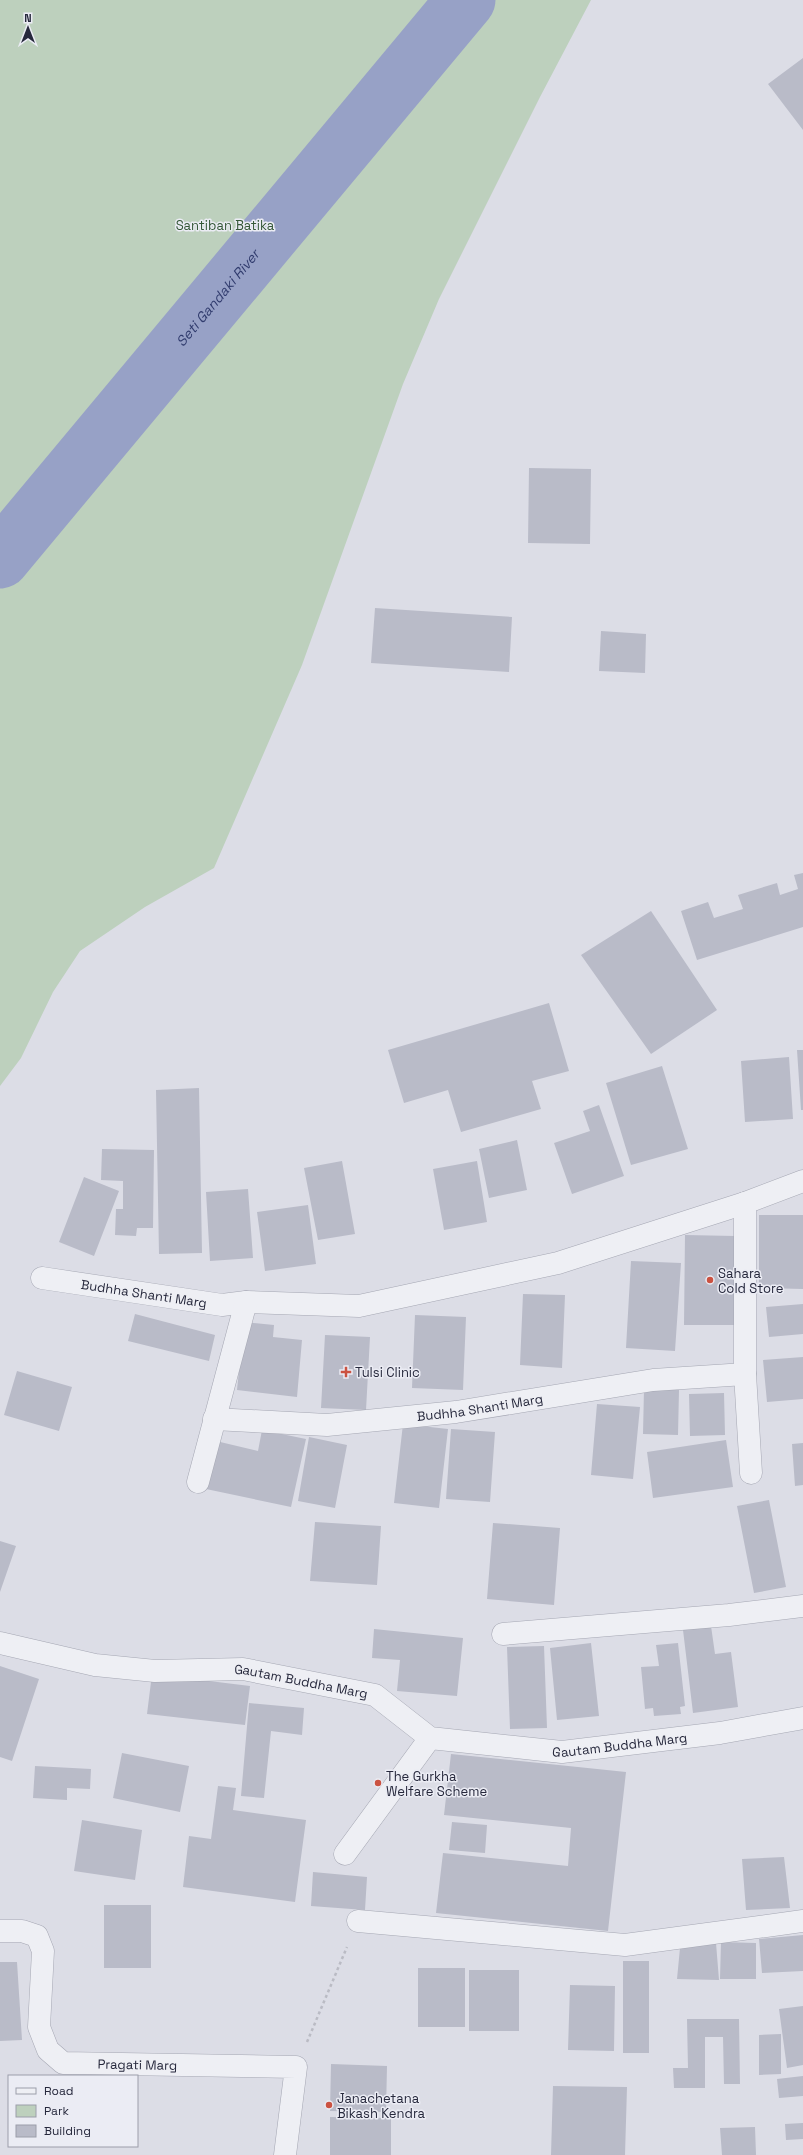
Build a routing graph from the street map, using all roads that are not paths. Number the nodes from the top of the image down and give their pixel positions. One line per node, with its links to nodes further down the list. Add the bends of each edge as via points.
1 (803, 1181): 2 (street, Budhha Shanti Marg)
2 (745, 1203): 4 (street, Budhha Shanti Marg, via 558,1263 359,1306); 5 (street)
3 (42, 1278): 4 (street, Budhha Shanti Marg, via 222,1305)
4 (246, 1302): 6 (street)
5 (745, 1374): 6 (street, Budhha Shanti Marg, via 653,1380 456,1412 327,1425); 7 (street)
6 (214, 1419): 8 (street)
7 (752, 1474)
8 (198, 1482)
9 (803, 1606): 10 (street, via 729,1616)
10 (503, 1634)
11 (0, 1643): 13 (street, Gautam Buddha Marg, via 95,1665 155,1671 243,1669 375,1695)
12 (803, 1718): 13 (street, Gautam Buddha Marg, via 720,1734 562,1752)
13 (430, 1738): 14 (street)
14 (345, 1854)
15 (358, 1921): 16 (street, via 625,1945)
16 (803, 1921)
17 (0, 1931): 18 (street, Pragati Marg, via 22,1931 37,1936 43,1951 39,2027 48,2050 63,2063 296,2067)
18 (285, 2155)

